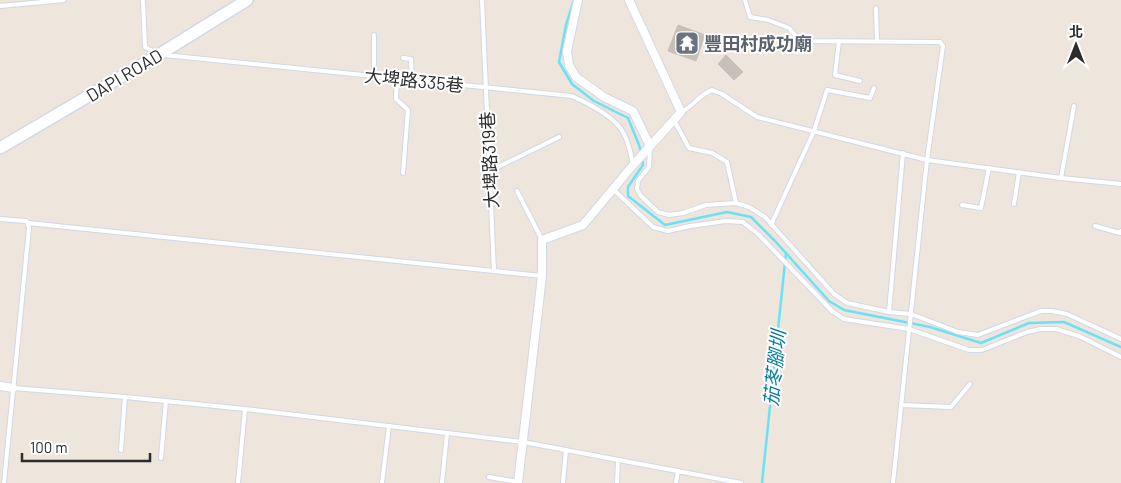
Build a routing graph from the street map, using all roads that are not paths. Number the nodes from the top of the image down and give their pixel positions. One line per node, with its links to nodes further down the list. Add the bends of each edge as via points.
1 (64, 0): 8 (lane)
2 (143, 0): 13 (lane, via 145,47)
3 (247, 0): 13 (main road, DAPI ROAD)
4 (482, 0): 19 (lane, 大埤路319巷)
5 (578, 0): 26 (street, via 567,51 569,65 576,77 604,97 633,111)
6 (629, 0): 22 (street)
7 (745, 0): 11 (lane, via 750,17 789,28 800,41)
8 (0, 6)
9 (876, 8): 12 (lane)
10 (374, 35): 15 (lane)
11 (839, 41): 12 (lane); 18 (lane, via 835,75)
12 (877, 41): 29 (lane, via 940,42 943,46)
13 (160, 54): 15 (lane, 大埤路335巷); 27 (main road, DAPI ROAD)
14 (403, 58): 17 (lane, via 411,59)
15 (374, 76): 16 (lane, 大埤路335巷)
16 (397, 78): 17 (lane, 大埤路335巷); 34 (lane, via 396,98 408,110)
17 (412, 80): 19 (lane, 大埤路335巷)
18 (860, 81)
19 (486, 88): 30 (lane, 大埤路335巷, via 572,96 589,104 624,132); 32 (lane, 大埤路319巷)
20 (874, 88): 24 (lane, via 870,98 827,90)
21 (1074, 106): 35 (lane)
22 (681, 112): 23 (street); 24 (lane, via 712,90 727,96 757,117)
23 (674, 120): 26 (street); 39 (lane, via 689,148 712,153 727,162)
24 (814, 131): 28 (lane); 44 (lane)
25 (558, 138): 32 (lane)
26 (650, 146): 30 (street); 39 (lane, via 649,167 638,181 637,189 658,212 669,215 706,205)
27 (0, 148)
28 (903, 153): 29 (lane); 50 (lane)
29 (928, 160): 31 (lane); 51 (lane)
30 (633, 165): 37 (street)
31 (989, 168): 33 (lane); 41 (lane, via 981,208)
32 (490, 171): 48 (lane, 大埤路319巷)
33 (1019, 172): 35 (lane); 40 (lane)
34 (403, 173)
35 (1061, 178): 36 (lane)
36 (1121, 184)
37 (613, 188): 47 (street, via 583,224); 52 (lane, via 653,227 668,231 708,223 743,222 832,311 844,319)
38 (517, 191): 47 (lane)
39 (736, 203): 44 (lane, via 749,207)
40 (1014, 204)
41 (962, 205)
42 (0, 219): 43 (lane)
43 (28, 223): 48 (lane); 57 (lane)
44 (771, 224): 50 (lane, via 834,294 847,303)
45 (1095, 226): 46 (lane)
46 (1121, 231)
47 (542, 240): 49 (street)
48 (494, 270): 49 (lane)
49 (542, 276): 64 (street)
50 (888, 312): 51 (lane)
51 (911, 314): 52 (lane); 53 (lane, via 958,332 978,335 1041,311 1052,311 1067,314)
52 (909, 328): 54 (lane, via 969,350 982,350 1027,332 1056,329 1079,336); 60 (lane)
53 (1121, 339)
54 (1121, 357)
55 (970, 384): 60 (lane, via 952,406)
56 (0, 386): 57 (street)
57 (14, 388): 58 (lane); 71 (lane)
58 (125, 397): 59 (lane); 65 (lane)
59 (166, 401): 61 (lane); 67 (lane)
60 (901, 405): 80 (lane)
61 (246, 409): 62 (lane); 72 (lane)
62 (389, 426): 63 (lane); 73 (lane)
63 (447, 433): 64 (lane); 74 (lane)
64 (522, 442): 66 (lane); 75 (street)
65 (121, 450)
66 (566, 450): 68 (lane); 76 (lane)
67 (161, 458)
68 (618, 460): 69 (lane); 77 (lane)
69 (678, 471): 78 (lane); 79 (lane)
70 (489, 477): 75 (lane)
71 (4, 483)
72 (238, 483)
73 (382, 483)
74 (442, 483)
75 (518, 483)
76 (563, 483)
77 (618, 483)
78 (676, 483)
79 (741, 483)
80 (893, 483)

